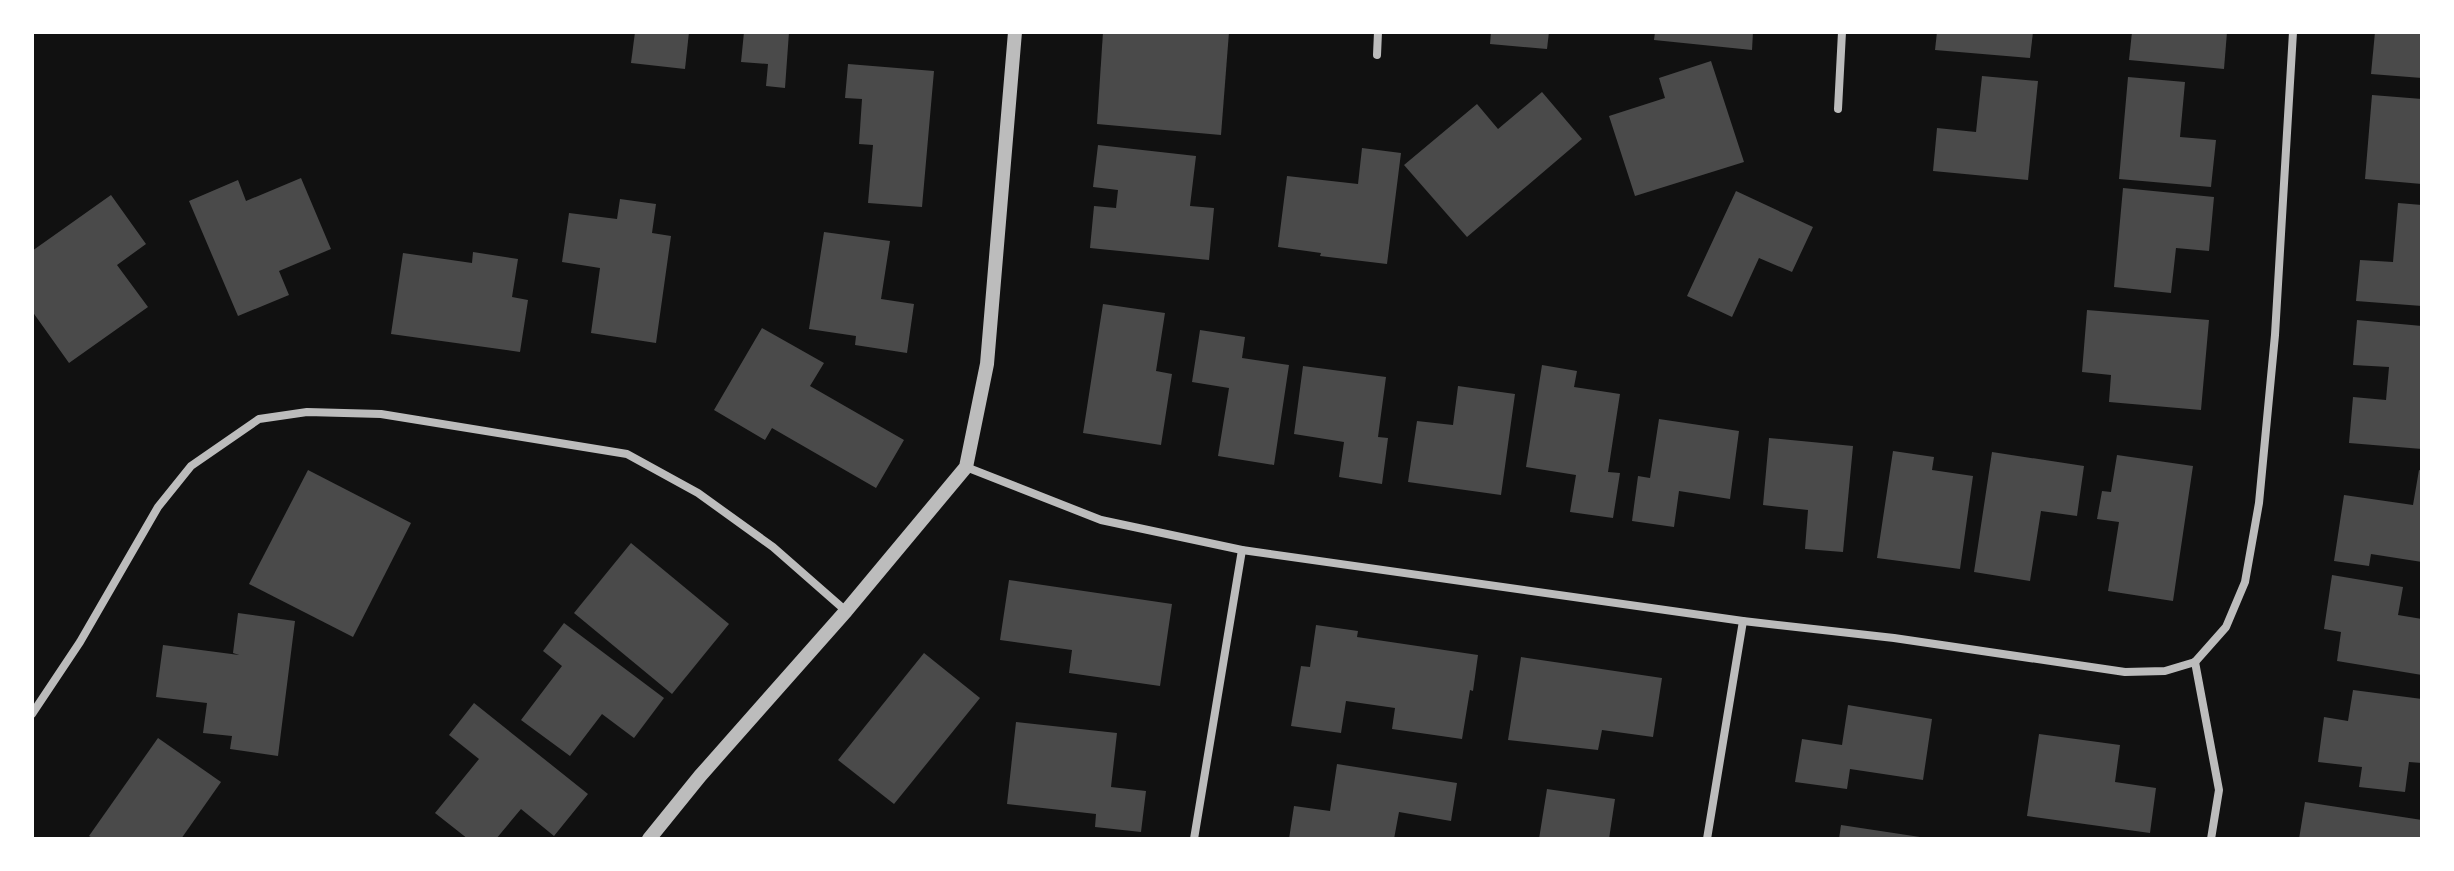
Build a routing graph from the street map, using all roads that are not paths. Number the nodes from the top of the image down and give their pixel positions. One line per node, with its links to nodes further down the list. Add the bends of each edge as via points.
1 (1015, 32): 7 (street, via 987,364)
2 (1378, 32): 5 (street)
3 (1842, 32): 6 (street)
4 (2293, 32): 11 (street, via 2259,503 2245,582 2226,627)
5 (1377, 55)
6 (1838, 109)
7 (966, 467): 8 (street, via 1101,520); 9 (street)
8 (1242, 550): 10 (street); 14 (street)
9 (846, 611): 12 (street, via 711,502 627,454 381,414 307,412 259,419 191,466 158,507); 13 (street)
10 (1743, 621): 11 (street, via 2125,672 2165,671); 15 (street)
11 (2195, 662): 16 (street, via 2219,790)
12 (32, 714)
13 (649, 839)
14 (1194, 839)
15 (1707, 839)
16 (2211, 839)

